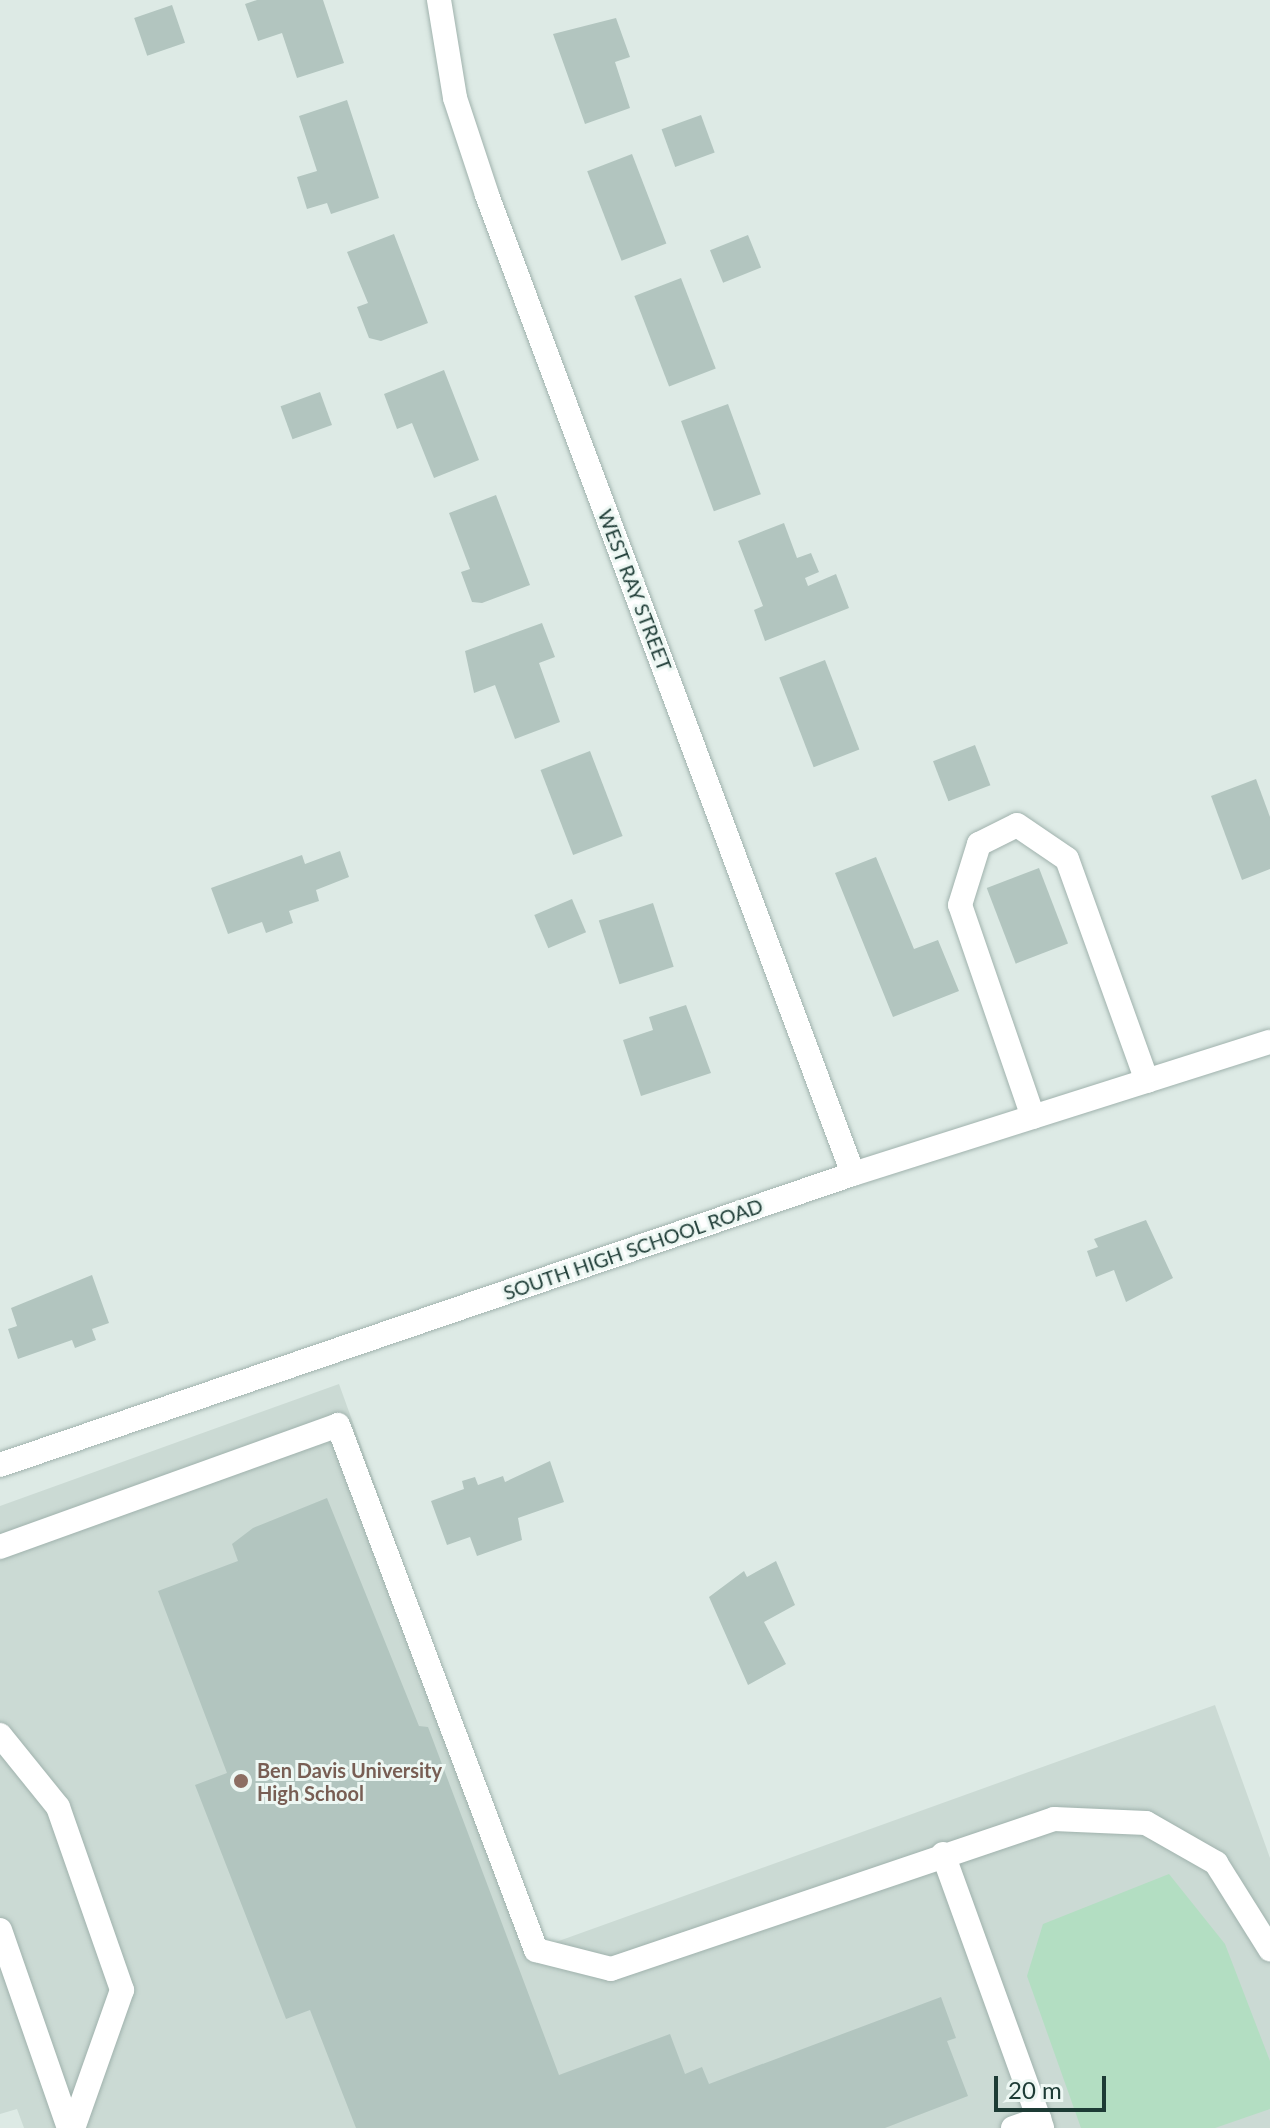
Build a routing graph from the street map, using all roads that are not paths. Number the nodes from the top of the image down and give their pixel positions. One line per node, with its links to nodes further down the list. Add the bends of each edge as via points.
1 (439, 0): 5 (street, WEST RAY STREET, via 455,98 487,195)
2 (1270, 1042): 3 (street, SOUTH HIGH SCHOOL ROAD)
3 (1147, 1081): 4 (street, SOUTH HIGH SCHOOL ROAD); 4 (street, via 1067,859 1017,825 979,844 960,905)
4 (1033, 1117): 5 (street, SOUTH HIGH SCHOOL ROAD)
5 (853, 1174): 6 (street, SOUTH HIGH SCHOOL ROAD)
6 (0, 1465)
7 (0, 1547): 9 (street, via 338,1425 536,1950 611,1969)
8 (0, 1735): 13 (street, via 58,1807 122,1990)
9 (943, 1854): 11 (street, via 1054,1819 1146,1823 1216,1863); 12 (street)
10 (0, 1930): 13 (street)
11 (1270, 1949)
12 (1040, 2124): 14 (street)
13 (71, 2128)
14 (1013, 2128)

